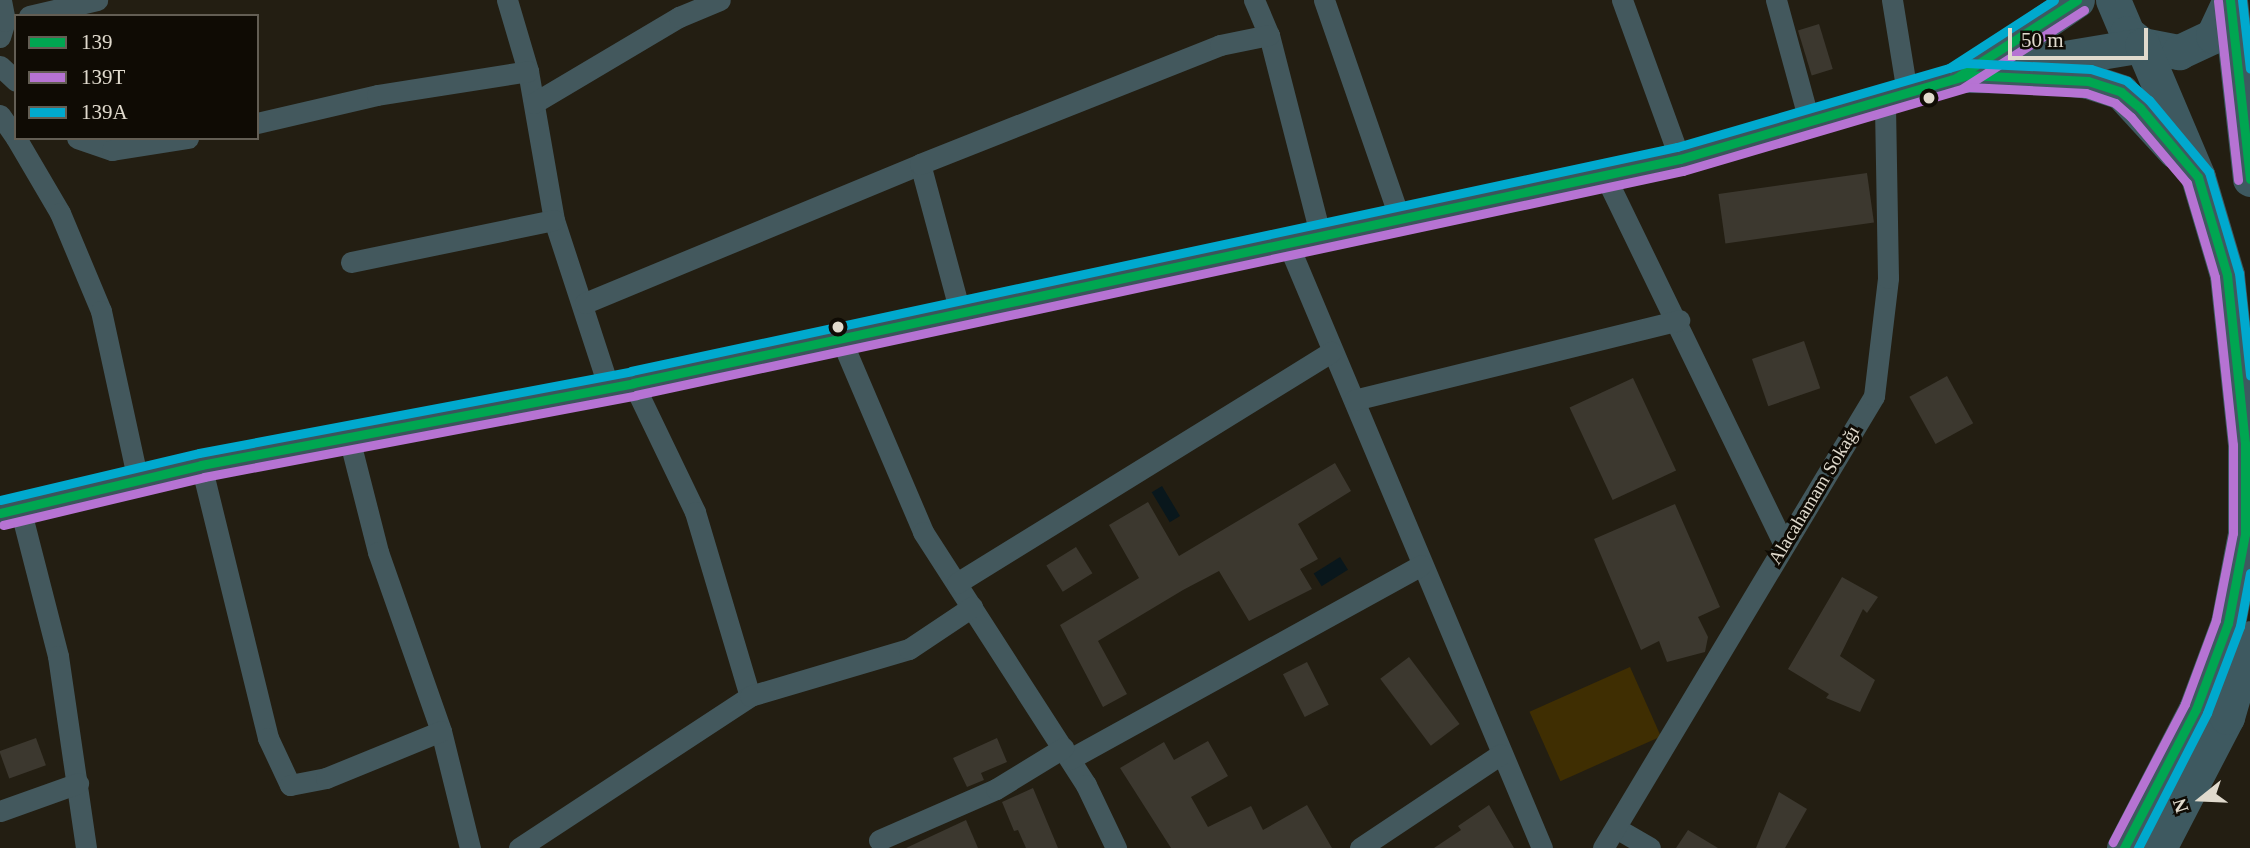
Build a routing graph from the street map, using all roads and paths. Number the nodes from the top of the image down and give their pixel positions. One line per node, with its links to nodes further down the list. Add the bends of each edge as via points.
1 (97, 0): 13 (street)
2 (507, 0): 17 (street)
3 (719, 0): 22 (street, via 679,17)
4 (1254, 0): 14 (street)
5 (1324, 0): 36 (street)
6 (1622, 0): 30 (street)
7 (1776, 0): 25 (street)
8 (1892, 0): 21 (street, Alacahamam Sokağı)
9 (2046, 0): 18 (highway)
10 (2077, 0): 18 (highway)
11 (2113, 0): 15 (highway, via 2127,33)
12 (2231, 0): 15 (highway, via 2213,36 2198,47 2160,52); 20 (highway)
13 (38, 14)
14 (1269, 35): 31 (street, via 1220,45); 37 (street)
15 (2142, 45): 18 (highway); 33 (highway)
16 (0, 66): 19 (street)
17 (528, 71): 22 (street); 24 (street, via 377,95)
18 (1967, 75): 21 (main road); 33 (highway, via 2088,80 2121,92)
19 (14, 79)
20 (2245, 92): 34 (highway)
21 (1896, 97): 25 (main road); 51 (street, Alacahamam Sokağı, via 1888,278 1874,396)
22 (534, 103): 35 (street)
23 (0, 115): 26 (street)
24 (259, 123)
25 (1810, 124): 30 (main road)
26 (14, 135)
27 (17, 140): 49 (street, via 60,213 101,311)
28 (83, 140): 29 (street, via 113,150)
29 (176, 140)
30 (1680, 159): 32 (main road)
31 (920, 164): 40 (street); 41 (street)
32 (1605, 176): 36 (main road); 42 (street)
33 (2198, 177): 72 (highway, via 2229,288 2245,444 2245,534 2228,624 2196,709)
34 (2250, 179)
35 (554, 220): 39 (street); 40 (street)
36 (1400, 220): 37 (main road)
37 (1321, 237): 38 (main road)
38 (1288, 244): 41 (main road); 44 (street)
39 (352, 262)
40 (585, 303): 45 (street)
41 (960, 312): 43 (main road)
42 (1679, 320): 46 (street); 51 (street)
43 (840, 338): 45 (main road); 53 (street, via 923,532)
44 (1331, 352): 46 (street); 53 (street)
45 (621, 386): 47 (main road); 56 (street, via 695,512)
46 (1354, 400): 52 (street)
47 (349, 438): 48 (main road); 57 (street, via 378,552)
48 (201, 465): 49 (main road); 57 (street, via 268,738 290,785 326,778)
49 (138, 480): 50 (main road)
50 (10, 511): 60 (street, via 58,656)
51 (1784, 544): 62 (street, Alacahamam Sokağı)
52 (1421, 565): 58 (street); 59 (street)
53 (957, 583): 54 (street)
54 (972, 607): 56 (street, via 909,649); 58 (street)
55 (2250, 638): 73 (highway, via 2227,717)
56 (750, 696): 66 (street)
57 (441, 731): 65 (street)
58 (1067, 754): 63 (street); 67 (street)
59 (1501, 754): 68 (street); 69 (street)
60 (78, 783): 61 (street); 64 (street)
61 (0, 811)
62 (1616, 828): 70 (street, Alacahamam Sokağı); 71 (street)
63 (879, 840)
64 (86, 848)
65 (470, 848)
66 (519, 848)
67 (1116, 848)
68 (1360, 848)
69 (1542, 848)
70 (1603, 848)
71 (1650, 848)
72 (2124, 848)
73 (2159, 848)

